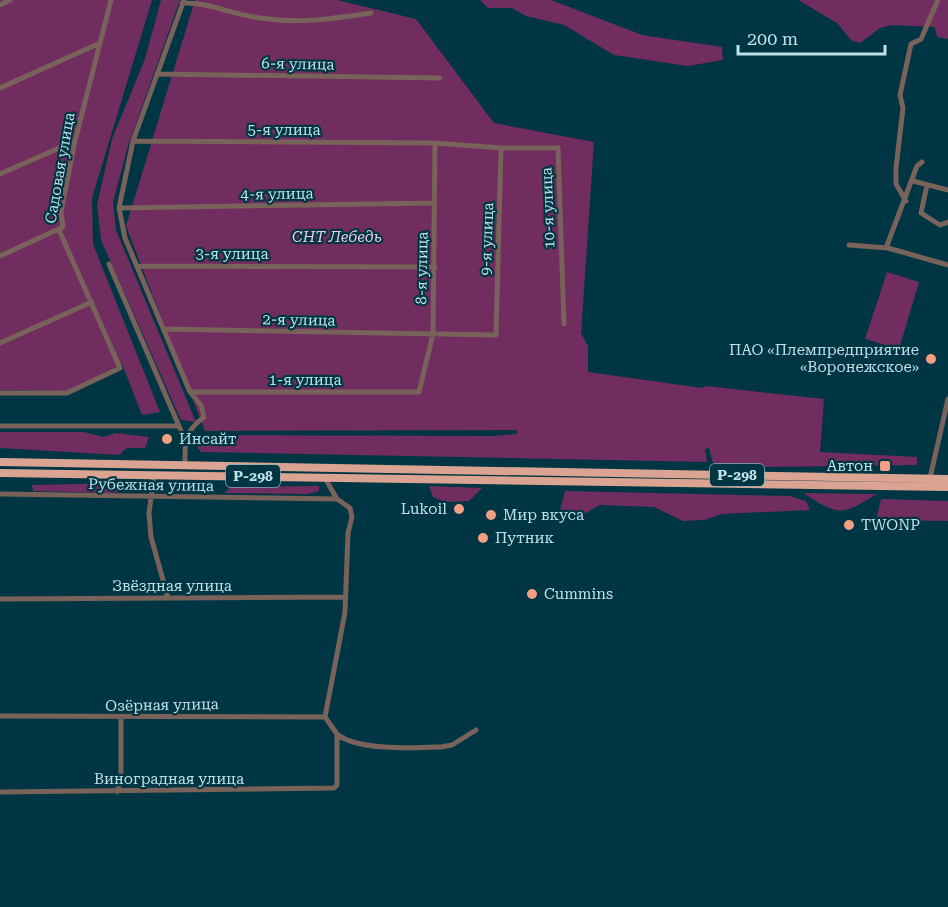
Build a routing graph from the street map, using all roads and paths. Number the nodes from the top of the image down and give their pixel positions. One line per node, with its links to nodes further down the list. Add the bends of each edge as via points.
1 (10, 0): 5 (street)
2 (111, 0): 7 (street, Садовая улица)
3 (938, 0): 20 (street, via 921,39 911,44 902,82 896,184)
4 (183, 1): 6 (street, via 257,18 301,23); 8 (street)
5 (0, 5)
6 (371, 13)
7 (98, 44): 10 (street); 11 (street, Садовая улица)
8 (157, 74): 9 (street, 6-я улица); 12 (street)
9 (440, 78)
10 (0, 88)
11 (75, 141): 16 (street); 24 (street, Садовая улица, via 61,212)
12 (133, 141): 13 (street, 5-я улица); 22 (street)
13 (435, 143): 14 (street); 21 (street, 8-я улица)
14 (501, 148): 33 (street, 10-я улица, via 558,148); 35 (street, 9-я улица, via 496,335)
15 (922, 162): 17 (street)
16 (0, 174)
17 (913, 180): 18 (street); 20 (street)
18 (927, 184): 19 (street); 23 (street, via 921,213 940,225)
19 (948, 190)
20 (906, 201): 26 (street)
21 (435, 203): 22 (street, 4-я улица); 31 (street, 8-я улица)
22 (119, 208): 30 (street, via 125,238)
23 (948, 222)
24 (63, 227): 27 (street); 32 (street, Садовая улица, via 60,230)
25 (849, 245): 26 (street)
26 (886, 248): 29 (street)
27 (0, 256)
28 (109, 264): 42 (street)
29 (948, 265)
30 (137, 266): 31 (street, 3-я улица); 34 (street)
31 (435, 267): 35 (street, 8-я улица)
32 (92, 302): 36 (street); 39 (street, Садовая улица, via 120,368 67,393)
33 (564, 324)
34 (164, 329): 35 (street, 2-я улица); 37 (street)
35 (433, 334): 38 (street, 8-я улица)
36 (0, 344)
37 (190, 392): 38 (street, 1-я улица); 43 (street, via 201,405 204,417 190,427)
38 (419, 392)
39 (0, 393)
40 (948, 399): 52 (street)
41 (0, 426): 42 (street)
42 (179, 426): 43 (street)
43 (185, 440): 45 (street)
44 (0, 462): 45 (highway, Р-298)
45 (185, 467): 46 (highway, Р-298)
46 (480, 472): 48 (highway, Р-298); 51 (highway, via 422,473 418,474)
47 (0, 473): 49 (highway, Р-298)
48 (583, 473): 52 (highway, Р-298); 53 (highway)
49 (154, 475): 50 (highway, Р-298); 57 (street)
50 (325, 477): 51 (highway, Р-298); 58 (street)
51 (420, 478): 53 (highway, Р-298)
52 (930, 478): 54 (highway, Р-298)
53 (524, 479): 55 (highway, Р-298)
54 (948, 479)
55 (948, 487)
56 (0, 494): 57 (street, Рубежная улица)
57 (151, 497): 58 (street, Рубежная улица); 60 (street, via 151,537)
58 (337, 499): 59 (street, via 350,508 352,517)
59 (344, 597): 60 (street, Звёздная улица); 63 (street, via 345,612)
60 (168, 598): 61 (street, Звёздная улица)
61 (0, 599)
62 (0, 716): 64 (street, Озёрная улица)
63 (325, 717): 64 (street, Озёрная улица); 66 (street)
64 (121, 718): 68 (street, via 121,778)
65 (476, 729): 66 (street, via 452,745 441,747 369,744)
66 (337, 734): 68 (street, Виноградная улица, via 337,785 328,790)
67 (0, 792): 68 (street, Виноградная улица)
68 (117, 792)

